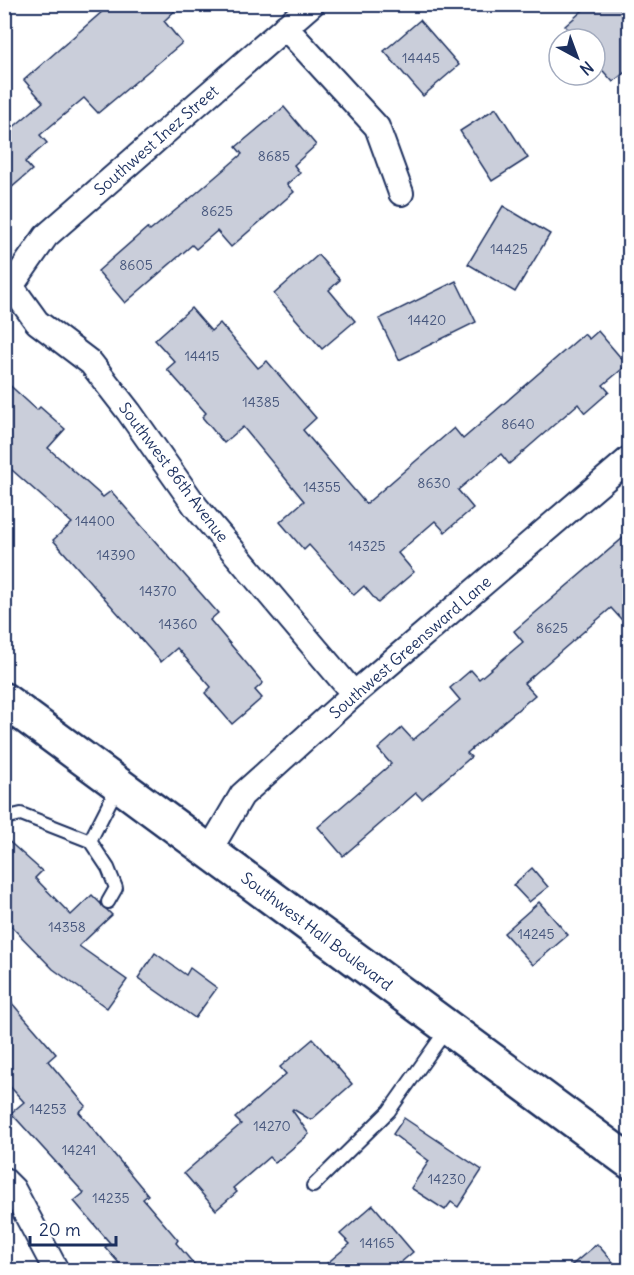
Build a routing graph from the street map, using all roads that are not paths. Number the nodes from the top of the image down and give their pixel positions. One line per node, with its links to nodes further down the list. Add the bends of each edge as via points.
1 (312, 4): 2 (street, Southwest Inez Street)
2 (285, 27): 3 (street, via 377,127); 4 (street, Southwest Inez Street, via 46,236)
3 (401, 193)
4 (11, 286): 6 (street, Southwest 86th Avenue, via 37,322 91,363 196,507)
5 (630, 458): 6 (street, Southwest Greensward Lane)
6 (354, 694): 11 (street, Southwest Greensward Lane, via 242,795)
7 (4, 700): 8 (main road, Southwest Hall Boulevard)
8 (119, 784): 10 (lane); 11 (main road, Southwest Hall Boulevard)
9 (9, 817): 10 (lane, via 21,814)
10 (90, 842): 12 (lane, via 116,888)
11 (209, 851): 13 (main road, Southwest Hall Boulevard)
12 (108, 902)
13 (448, 1028): 14 (main road, Southwest Hall Boulevard); 16 (lane, via 389,1111)
14 (630, 1162)
15 (4, 1180): 17 (street)
16 (313, 1186)
17 (56, 1270)

